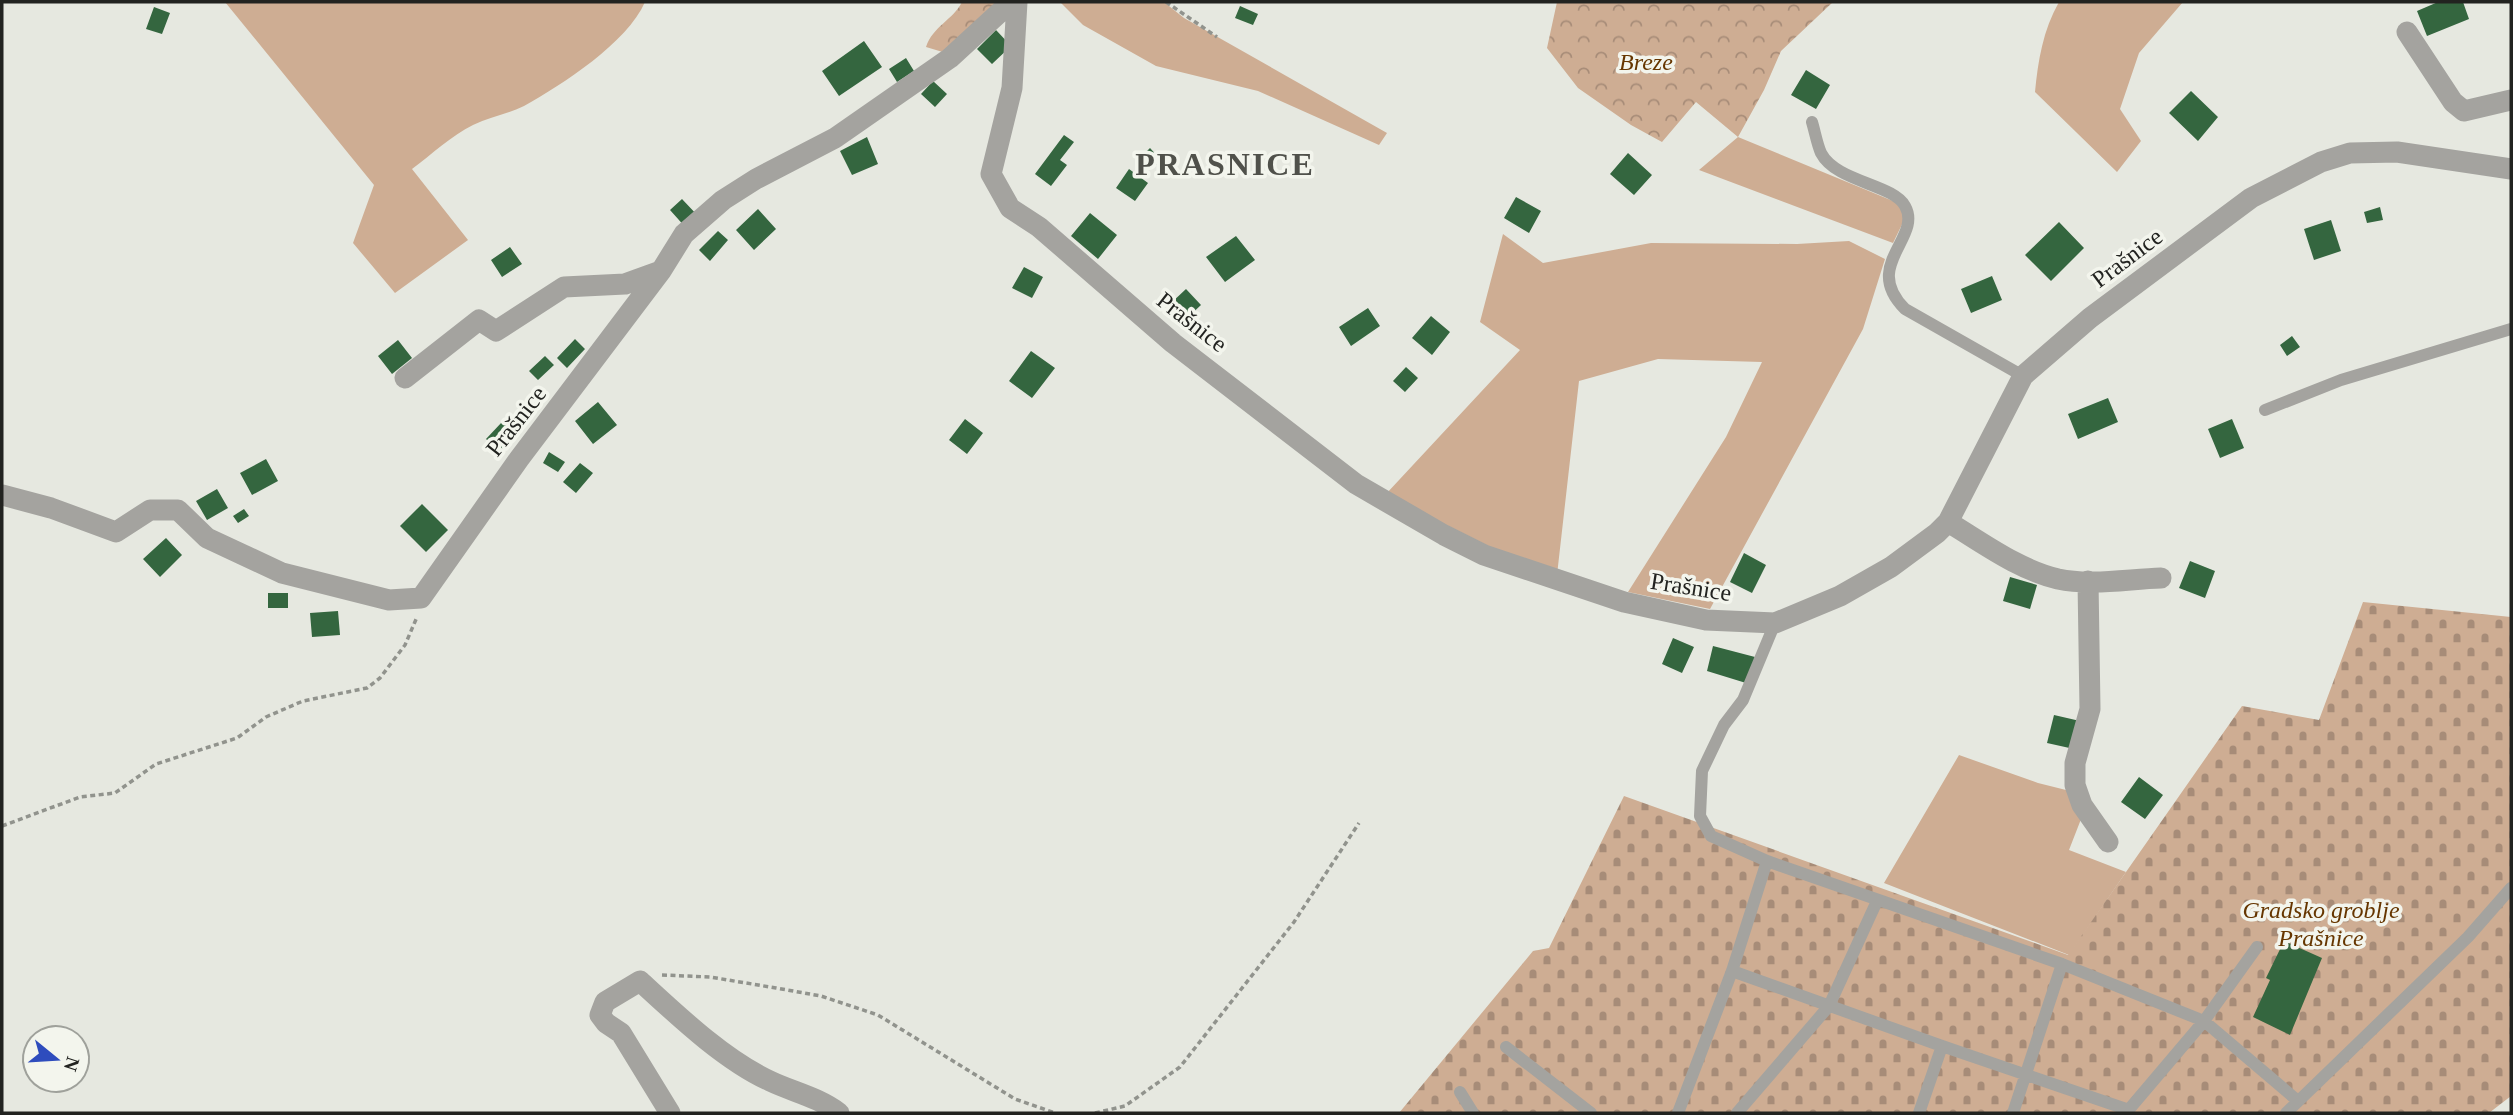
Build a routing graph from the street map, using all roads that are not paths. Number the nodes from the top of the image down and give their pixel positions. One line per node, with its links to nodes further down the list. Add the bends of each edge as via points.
1 (1011, 2): 7 (street, Prašnice, via 950,58 835,138 723,200 684,234)
2 (1017, 2): 16 (street, Prašnice, via 1012,88 991,174 1010,208 1039,227 1173,343 1356,484 1484,555 1624,602 1706,620)
3 (2407, 32): 4 (street, via 2453,102 2464,111)
4 (2511, 100)
5 (1812, 122): 9 (lane, via 1822,155 1868,186 1895,195 1906,207 1907,231 1891,258 1889,273 1896,301)
6 (2511, 169): 9 (street, Prašnice, via 2397,152 2350,153 2321,162 2240,206 2090,318)
7 (661, 271): 10 (street, via 625,284 564,287 496,331 479,320); 12 (street, Prašnice, via 519,458 421,598 389,600 282,573 207,538 178,510 150,510 116,532)
8 (2511, 329): 11 (lane, via 2341,380)
9 (2023, 376): 13 (street, Prašnice)
10 (405, 378)
11 (2264, 410)
12 (2, 495)
13 (1948, 522): 15 (street, via 2019,566 2060,579); 16 (street, Prašnice, via 1891,567 1840,596)
14 (2161, 578): 15 (street)
15 (2088, 581): 17 (street, via 2090,709 2075,763 2075,785 2082,805)
16 (1775, 623): 18 (lane, via 1743,700 1707,757 1699,797 1700,816 1711,836)
17 (2108, 842)
18 (1767, 861): 20 (lane); 23 (lane)
19 (2511, 888): 30 (lane, via 2468,937)
20 (1877, 901): 22 (lane); 24 (lane)
21 (2257, 947): 25 (lane)
22 (2062, 964): 25 (lane); 28 (lane)
23 (1732, 971): 24 (lane); 36 (lane)
24 (1829, 1006): 26 (lane); 37 (lane)
25 (2204, 1021): 30 (lane); 31 (lane)
26 (1942, 1046): 28 (lane); 38 (lane)
27 (1506, 1047): 35 (lane)
28 (2024, 1076): 31 (lane); 39 (lane)
29 (1460, 1092): 34 (lane)
30 (2298, 1101): 40 (lane)
31 (2127, 1112)
32 (670, 1113): 33 (street, via 621,1033 600,1015 605,1002 639,982 740,1062)
33 (839, 1113)
34 (1473, 1113)
35 (1591, 1113)
36 (1678, 1113)
37 (1737, 1113)
38 (1919, 1113)
39 (2013, 1113)
40 (2286, 1113)

